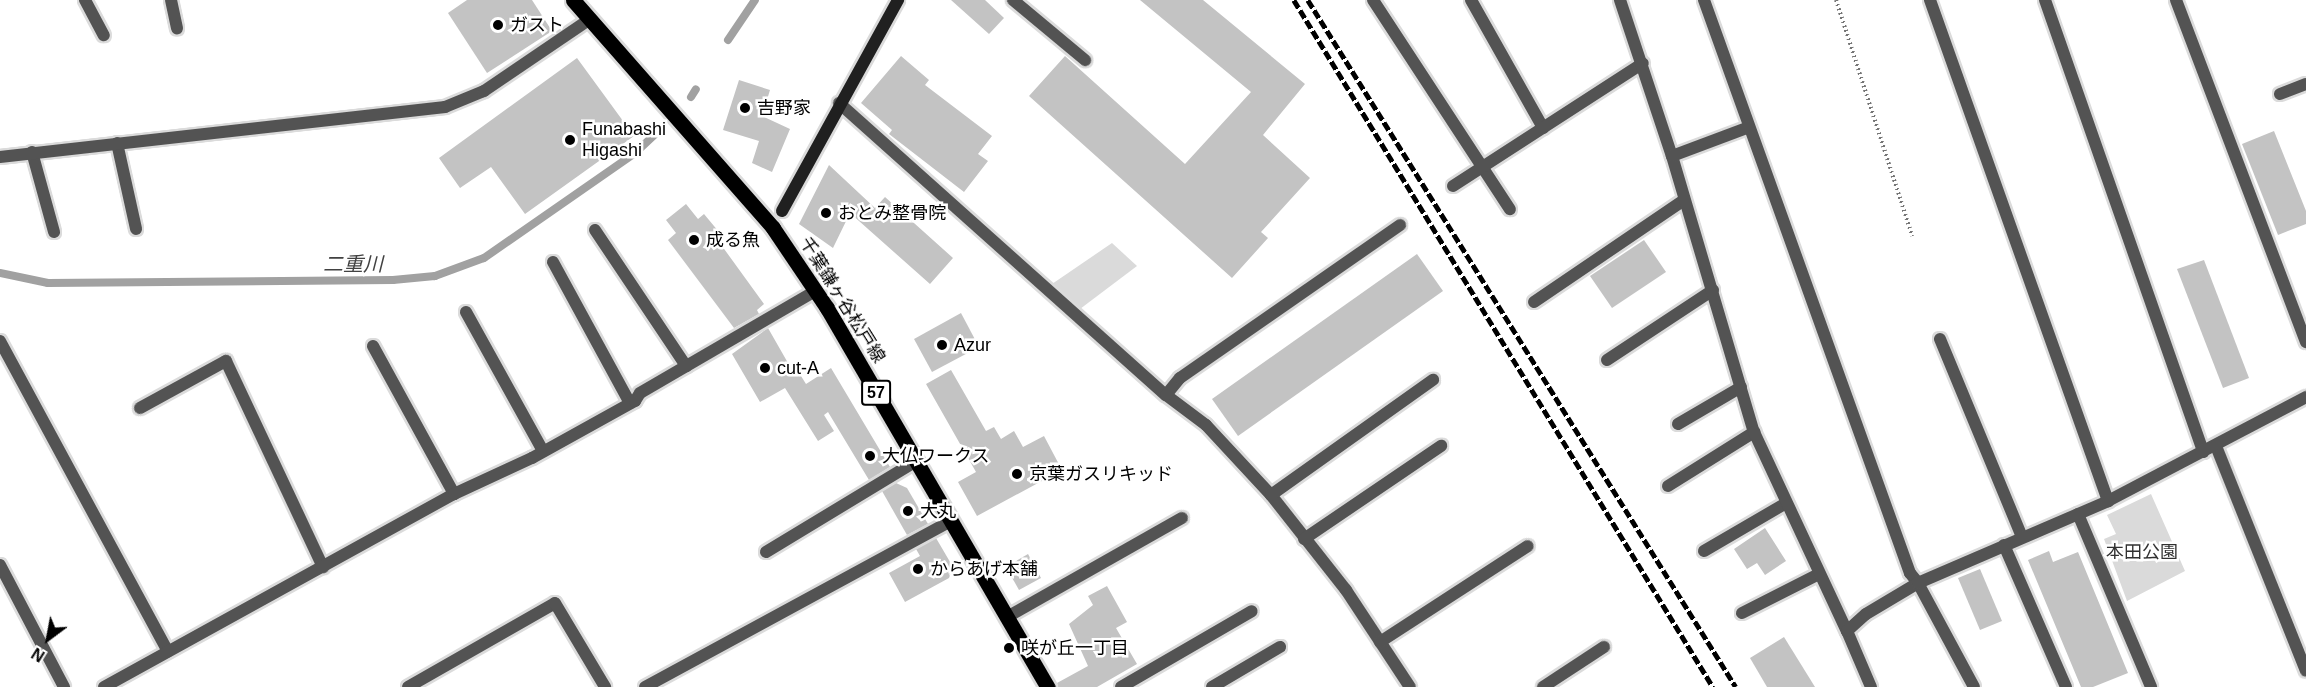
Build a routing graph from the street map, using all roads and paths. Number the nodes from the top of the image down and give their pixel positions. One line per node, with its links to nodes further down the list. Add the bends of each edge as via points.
1 (85, 0): 16 (street)
2 (171, 0): 15 (street)
3 (573, 0): 14 (main road, 千葉鎌ヶ谷松戸線 / 57)
4 (898, 0): 21 (street)
5 (1013, 0): 17 (street)
6 (1471, 0): 22 (street)
7 (1620, 0): 18 (street)
8 (1704, 0): 23 (street)
9 (1836, 0): 37 (path)
10 (1930, 0): 65 (street)
11 (2045, 0): 60 (street)
12 (2176, 0): 45 (street)
13 (1377, 1): 28 (street)
14 (590, 19): 24 (street, via 484,91 446,107); 33 (main road, 千葉鎌ヶ谷松戸線 / 57)
15 (177, 28)
16 (104, 35)
17 (1085, 60)
18 (1643, 63): 22 (street); 26 (street)
19 (2306, 84): 20 (street)
20 (2280, 94)
21 (839, 103): 33 (street); 51 (street)
22 (1543, 128): 28 (street)
23 (1749, 128): 26 (street); 79 (street, via 1910,573)
24 (117, 143): 25 (street); 34 (street)
25 (33, 152): 27 (street); 36 (street)
26 (1672, 156): 30 (street)
27 (0, 157)
28 (1484, 166): 29 (street); 31 (street)
29 (1453, 186)
30 (1684, 200): 39 (street); 41 (street)
31 (1510, 209)
32 (1400, 225): 51 (street, via 1180,378)
33 (773, 228): 40 (main road, 千葉鎌ヶ谷松戸線 / 57)
34 (136, 229)
35 (595, 230): 48 (street)
36 (54, 232)
37 (1912, 236)
38 (553, 262): 53 (street)
39 (1713, 290): 47 (street); 50 (street)
40 (815, 291): 48 (street); 61 (main road, 千葉鎌ヶ谷松戸線 / 57)
41 (1534, 302)
42 (466, 312): 59 (street)
43 (1940, 339): 70 (street)
44 (0, 341): 87 (street)
45 (2306, 342)
46 (373, 346): 63 (street)
47 (1607, 360)
48 (686, 366): 53 (street)
49 (1433, 380): 64 (street)
50 (1740, 387): 55 (street); 56 (street)
51 (1166, 395): 64 (street, via 1206,425)
52 (2306, 398): 58 (street)
53 (630, 403): 59 (street)
54 (140, 408): 77 (street, via 226,361)
55 (1678, 424)
56 (1754, 432): 62 (street); 66 (street)
57 (1441, 446): 71 (street)
58 (2216, 446): 60 (street); 88 (street)
59 (543, 451): 63 (street)
60 (2203, 452): 65 (street)
61 (916, 461): 69 (main road, 千葉鎌ヶ谷松戸線 / 57); 75 (street)
62 (1668, 486)
63 (454, 494): 77 (street)
64 (1271, 495): 71 (street)
65 (2108, 501): 67 (street)
66 (1786, 503): 74 (street); 78 (street)
67 (2078, 514): 70 (street); 102 (street)
68 (1182, 518): 82 (street)
69 (951, 521): 82 (main road, 千葉鎌ヶ谷松戸線 / 57); 93 (street)
70 (2022, 537): 72 (street)
71 (1304, 539): 84 (street, via 1346,590)
72 (2004, 545): 79 (street); 101 (street)
73 (1528, 546): 84 (street)
74 (1704, 551)
75 (766, 552)
76 (0, 565): 89 (street)
77 (323, 567): 87 (street)
78 (1819, 574): 81 (street); 83 (street)
79 (1918, 583): 83 (street, via 1866,614); 100 (street)
80 (1251, 611): 95 (street)
81 (1742, 614)
82 (1006, 617): 94 (main road, 千葉鎌ヶ谷松戸線 / 57)
83 (1847, 631): 99 (street)
84 (1380, 642): 97 (street)
85 (1280, 647): 96 (street)
86 (1604, 647): 98 (street)
87 (168, 652): 90 (street)
88 (2306, 672)
89 (64, 687)
90 (104, 687)
91 (408, 687): 92 (street, via 555,603)
92 (605, 687)
93 (645, 687)
94 (1048, 687)
95 (1121, 687)
96 (1212, 687)
97 (1410, 687)
98 (1543, 687)
99 (1871, 687)
100 (1974, 687)
101 (2066, 687)
102 (2151, 687)

